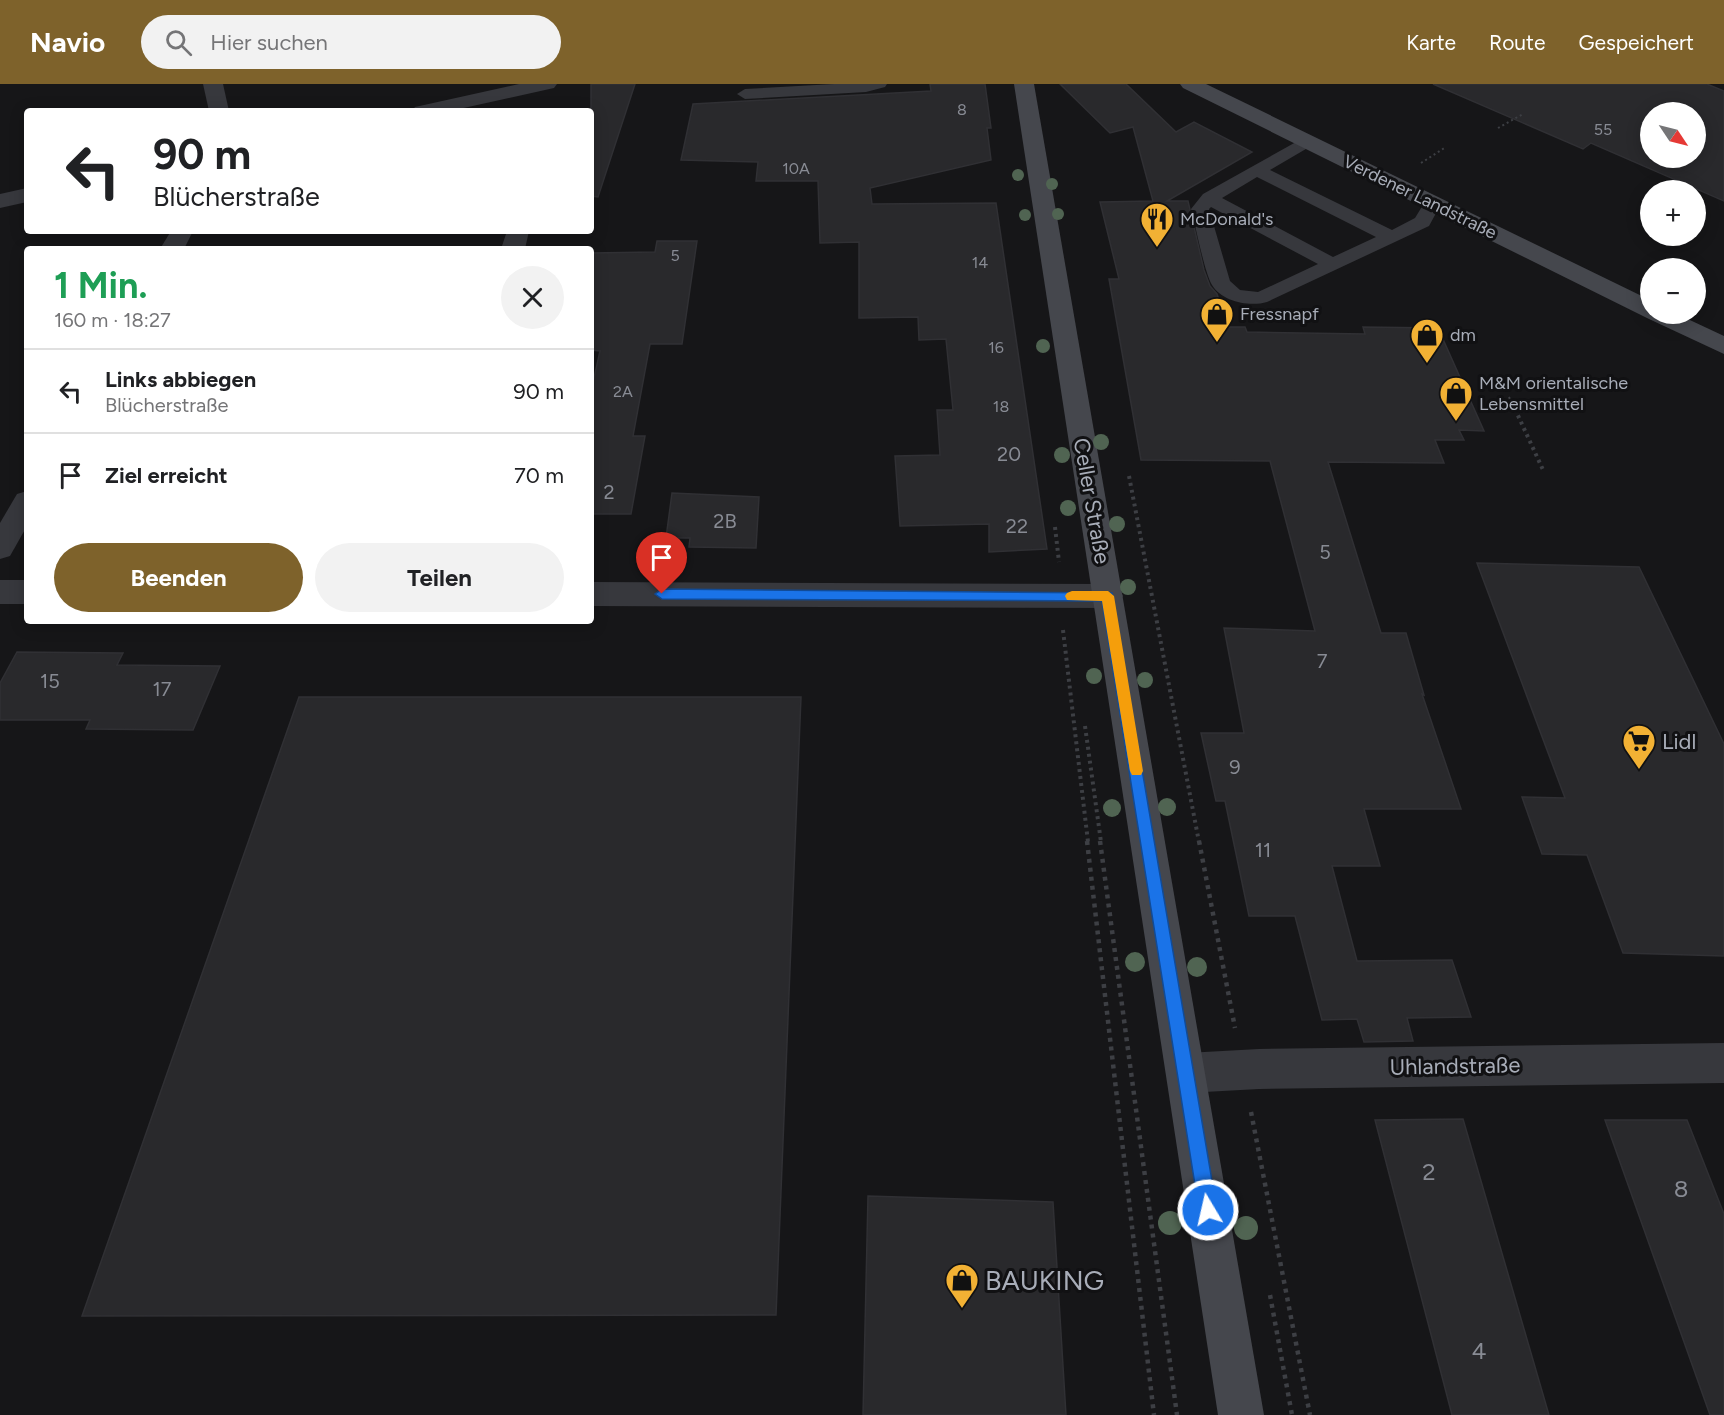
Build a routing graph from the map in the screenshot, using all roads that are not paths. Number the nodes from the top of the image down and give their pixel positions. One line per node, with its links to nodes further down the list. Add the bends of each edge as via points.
1 (213, 84): 7 (street)
2 (547, 84): 8 (street, via 530,96)
3 (879, 84): 6 (lane)
4 (1024, 84): 25 (main road, Celler Straße)
5 (1190, 84): 9 (main road, Verdener Landstraße)
6 (745, 94)
7 (218, 108)
8 (444, 108)
9 (1305, 142): 10 (lane); 14 (main road, Verdener Landstraße)
10 (1257, 170): 12 (lane); 15 (lane)
11 (24, 196): 13 (street)
12 (1209, 198): 16 (lane); 16 (lane, via 1200,209 1221,284 1235,295 1260,298)
13 (0, 201)
14 (1432, 204): 15 (lane, via 1422,222); 17 (main road, Verdener Landstraße)
15 (1391, 237): 16 (lane)
16 (1332, 264)
17 (1640, 305)
18 (1679, 324): 19 (main road)
19 (1724, 346)
20 (24, 506): 21 (street)
21 (0, 548)
22 (0, 592): 23 (street)
23 (24, 592)
24 (594, 594): 25 (street)
25 (1108, 596): 27 (main road, Celler Straße)
26 (1724, 1063): 27 (street, Uhlandstraße)
27 (1186, 1073): 28 (main road, Celler Straße)
28 (1240, 1415)

